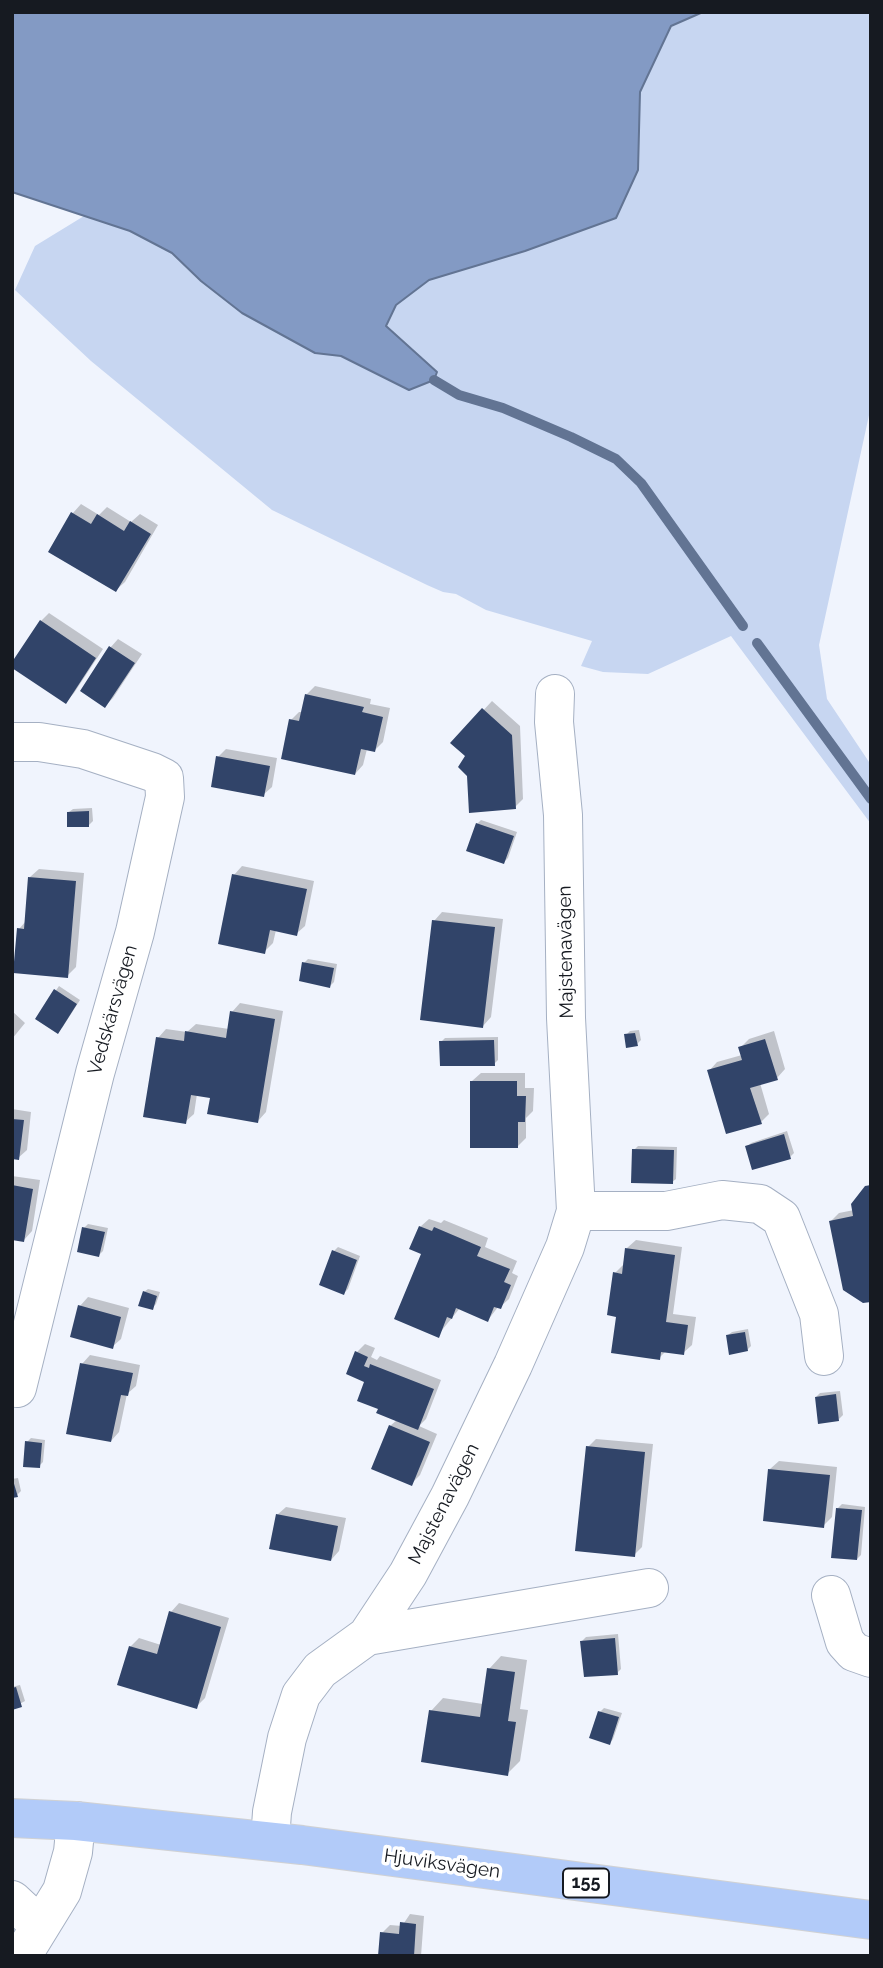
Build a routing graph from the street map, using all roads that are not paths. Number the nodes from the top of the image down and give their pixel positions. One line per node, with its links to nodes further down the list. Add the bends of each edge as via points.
1 (555, 694): 3 (street, Majstenavägen)
2 (12, 742): 5 (street, Vedskärsvägen, via 83,749 152,772 164,778 165,797 135,932 17,1388)
3 (576, 1211): 4 (street, via 666,1211 722,1200 760,1204 781,1218 819,1314); 8 (street, Majstenavägen, via 513,1366 450,1496 408,1574)
4 (824, 1356)
5 (12, 1387)
6 (649, 1588): 8 (street, Majstenavägen)
7 (831, 1595): 9 (street, via 845,1642 854,1652)
8 (367, 1636): 12 (street, Majstenavägen, via 320,1670 302,1695 287,1738)
9 (871, 1658)
10 (12, 1818): 11 (main road, Hjuviksvägen / 155)
11 (76, 1821): 12 (main road, Hjuviksvägen / 155); 15 (street, via 62,1891)
12 (270, 1842): 14 (main road, Hjuviksvägen / 155)
13 (12, 1900): 15 (street)
14 (871, 1920)
15 (31, 1941)

